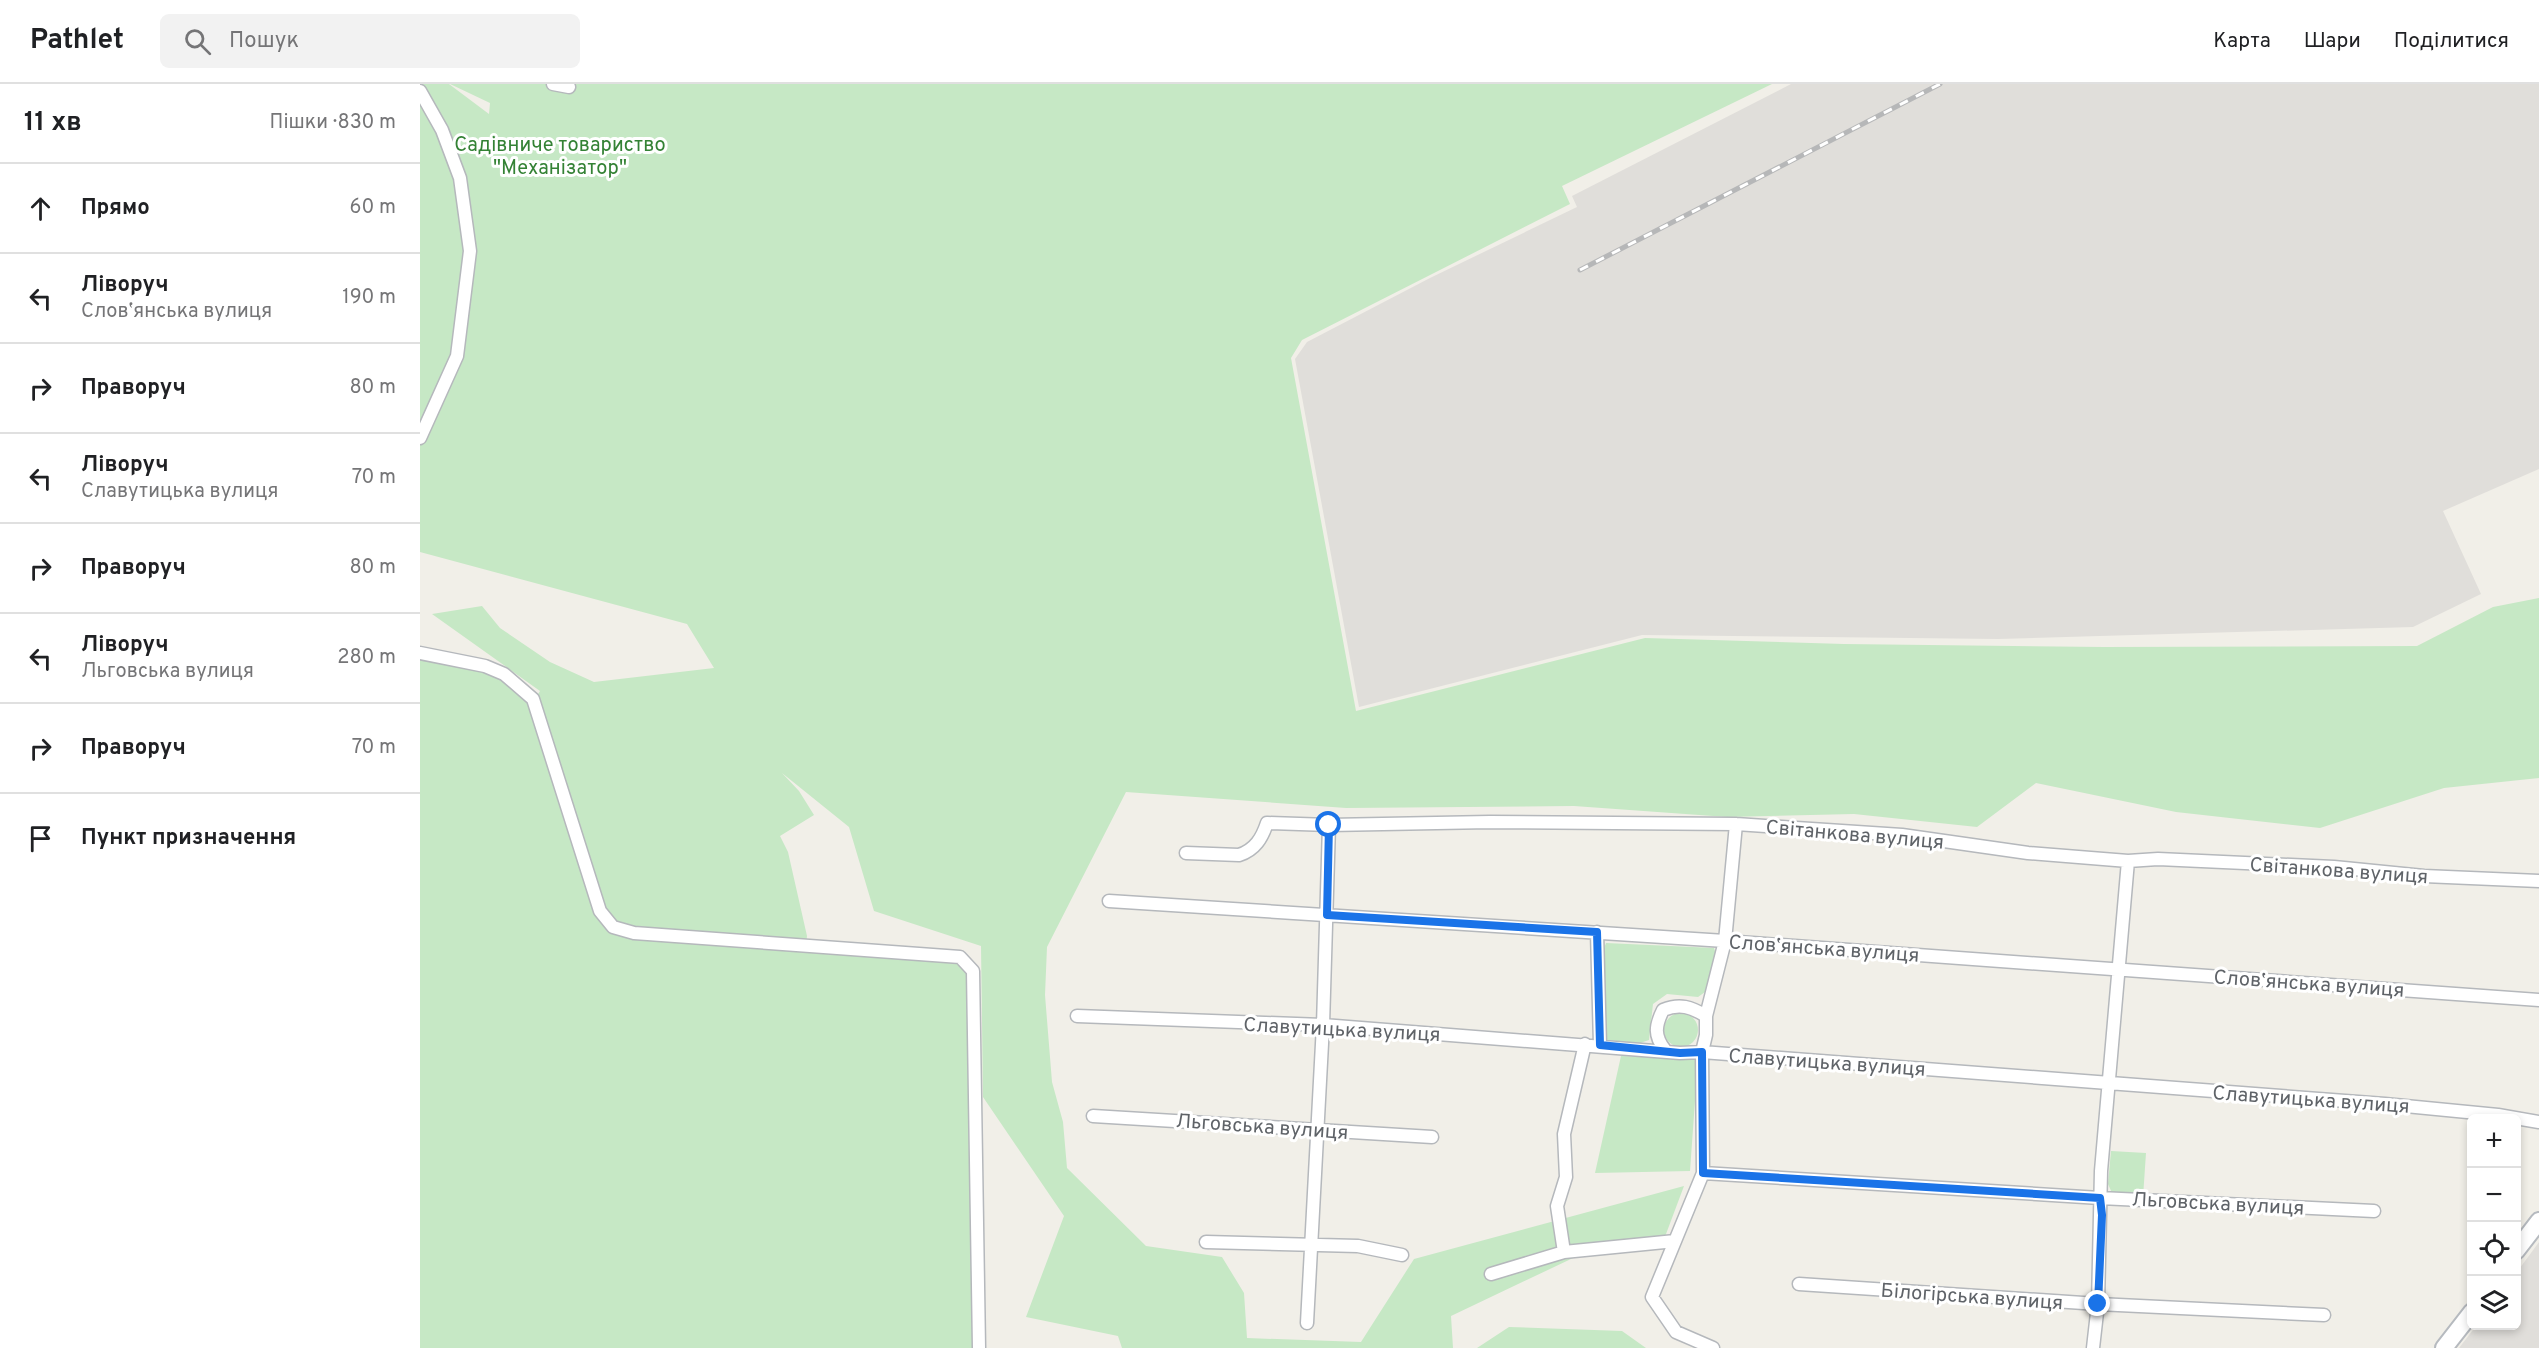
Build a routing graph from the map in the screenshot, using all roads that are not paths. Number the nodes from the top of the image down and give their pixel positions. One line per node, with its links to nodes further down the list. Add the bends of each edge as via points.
1 (553, 84): 2 (street)
2 (569, 87)
3 (420, 91): 4 (street, via 442,130 460,178 470,250 457,356)
4 (420, 438)
5 (420, 653): 45 (street, via 484,666 504,675 533,699 600,911 613,927 634,933 960,957 974,971)
6 (1736, 824): 7 (street, Світанкова вулиця); 9 (street, Світанкова вулиця, via 1902,835 2028,853); 14 (street)
7 (1329, 825): 8 (street, Світанкова вулиця, via 1267,823 1260,840 1245,853); 12 (street)
8 (1186, 853)
9 (2128, 861): 10 (street, Світанкова вулиця, via 2323,866 2424,876); 15 (street)
10 (2539, 880)
11 (1109, 901): 12 (street, Словʼянська вулиця)
12 (1327, 915): 13 (street, Словʼянська вулиця); 19 (street)
13 (1597, 932): 14 (street, Словʼянська вулиця); 21 (street)
14 (1725, 941): 15 (street, Словʼянська вулиця); 18 (street)
15 (2119, 969): 16 (street, Словʼянська вулиця); 24 (street)
16 (2539, 1000)
17 (1077, 1016): 19 (street, Славутицька вулиця)
18 (1706, 1016): 22 (street, via 1686,1006 1673,1005 1663,1010 1657,1021 1656,1038); 23 (street)
19 (1323, 1025): 20 (street, Славутицька вулиця); 27 (street)
20 (1586, 1044): 21 (street, Славутицька вулиця); 37 (street, via 1564,1134 1566,1177 1557,1206)
21 (1600, 1045): 22 (street, Славутицька вулиця)
22 (1665, 1050): 23 (street, Славутицька вулиця)
23 (1702, 1052): 24 (street, Славутицька вулиця); 29 (street)
24 (2109, 1084): 26 (street, Славутицька вулиця, via 2385,1104); 30 (street)
25 (1093, 1116): 27 (street, Льговська вулиця)
26 (2539, 1122)
27 (1316, 1130): 28 (street, Льговська вулиця); 35 (street)
28 (1432, 1137)
29 (1703, 1173): 30 (street, Льговська вулиця); 33 (street)
30 (2100, 1198): 31 (street, Льговська вулиця); 41 (street)
31 (2374, 1211)
32 (2539, 1221): 36 (main road)
33 (1675, 1241): 37 (street); 46 (street, via 1652,1297 1676,1332)
34 (1206, 1242): 35 (street)
35 (1311, 1244): 38 (street, via 1358,1246); 44 (street)
36 (2521, 1246)
37 (1564, 1252): 39 (street)
38 (1402, 1255)
39 (1491, 1274)
40 (1799, 1284): 41 (street, Білогірська вулиця)
41 (2098, 1304): 42 (street, Білогірська вулиця); 47 (street)
42 (2324, 1315)
43 (2467, 1318): 48 (main road)
44 (1307, 1323)
45 (979, 1348)
46 (1713, 1348)
47 (2093, 1348)
48 (2444, 1348)

